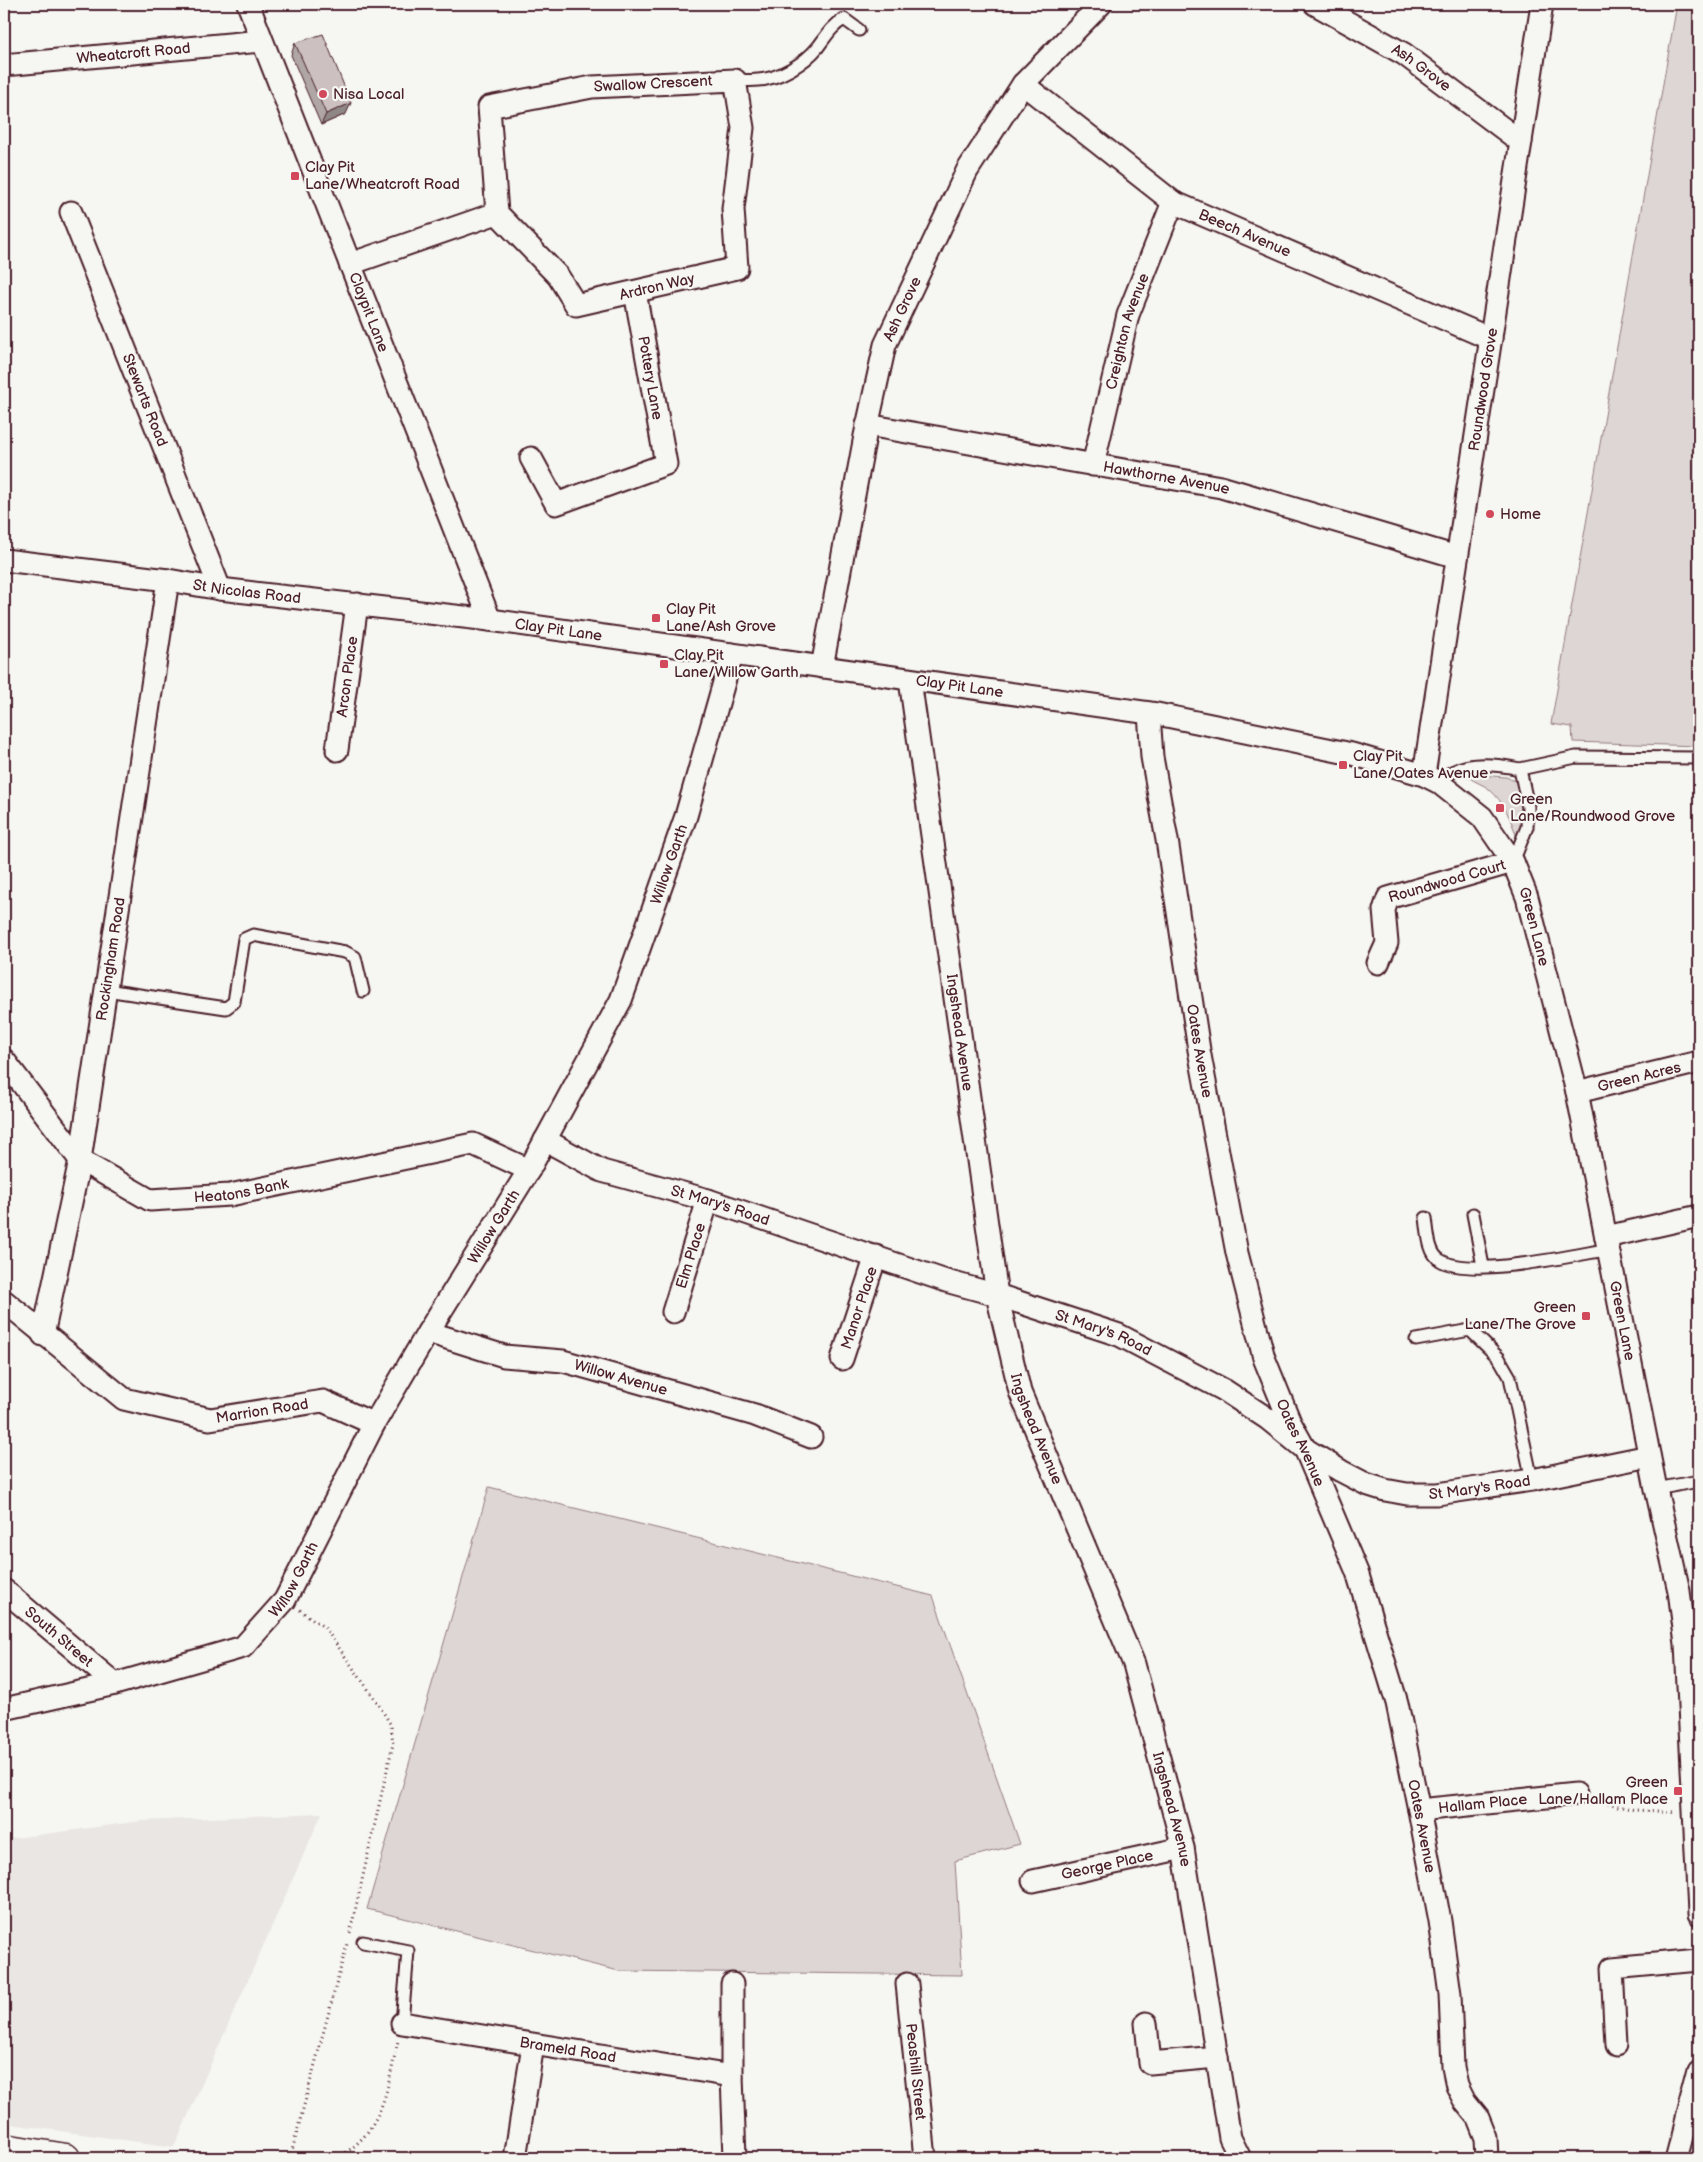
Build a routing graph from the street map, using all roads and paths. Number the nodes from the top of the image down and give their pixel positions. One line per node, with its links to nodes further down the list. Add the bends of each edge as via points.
1 (248, 4): 6 (street, Claypit Lane)
2 (1101, 4): 9 (street, Ash Grove)
3 (1315, 4): 10 (street, Ash Grove, via 1404,54)
4 (1542, 4): 10 (street, Roundwood Grove)
5 (859, 30): 8 (lane, via 844,19 833,25 817,48 797,66 760,80)
6 (262, 41): 7 (street, Wheatcroft Road); 14 (street, Claypit Lane)
7 (4, 65)
8 (735, 80): 13 (street, Swallow Crescent, via 592,87 489,107); 15 (street, Ardron Way, via 743,128 733,209 737,268)
9 (1023, 84): 11 (street, Beech Avenue); 17 (street, Ash Grove, via 967,171 885,345)
10 (1521, 142): 16 (street, Roundwood Grove)
11 (1173, 202): 16 (street, Beech Avenue); 19 (street, Creighton Avenue, via 1128,315)
12 (71, 212): 23 (street, Stewarts Road)
13 (497, 212): 14 (street); 15 (street, Ardron Way, via 558,276 576,305)
14 (350, 264): 25 (street, Claypit Lane)
15 (635, 292): 18 (street, Pottery Lane, via 666,464 556,504)
16 (1491, 339): 20 (street, Roundwood Grove)
17 (868, 425): 19 (street, Hawthorne Avenue); 27 (street, Ash Grove)
18 (531, 458)
19 (1093, 465): 20 (street, Hawthorne Avenue, via 1221,487)
20 (1458, 558): 33 (street, Roundwood Grove)
21 (4, 560): 22 (street, St Nicolas Road)
22 (168, 580): 23 (street, St Nicolas Road); 36 (street, Rockingham Road)
23 (220, 590): 24 (street, St Nicolas Road)
24 (357, 604): 25 (street, St Nicolas Road); 30 (street, Arcon Place)
25 (490, 620): 26 (street, Clay Pit Lane)
26 (732, 654): 27 (street, Clay Pit Lane); 41 (street, Willow Garth, via 686,816 621,1000)
27 (822, 667): 28 (street, Clay Pit Lane)
28 (910, 680): 29 (street, Clay Pit Lane); 51 (street, Ingshead Avenue)
29 (1149, 713): 33 (street, Clay Pit Lane, via 1352,754); 60 (street, Oates Avenue, via 1152,757 1199,1050 1237,1253 1264,1358 1290,1422)
30 (337, 750)
31 (1699, 758): 32 (lane, via 1576,757)
32 (1520, 769): 33 (lane, via 1487,765 1469,767); 34 (lane, via 1528,807 1527,827)
33 (1431, 779): 34 (street, Green Lane, via 1482,817)
34 (1513, 862): 35 (street, Roundwood Court, via 1388,898 1384,910 1387,942); 40 (street, Green Lane, via 1527,897)
35 (1378, 963)
36 (106, 990): 37 (lane, via 226,1008 234,1002 244,939 253,935 345,952 356,957); 42 (street, Rockingham Road)
37 (363, 991)
38 (4, 1060): 42 (street, Heatons Bank)
39 (1699, 1062): 40 (street, Green Acres)
40 (1577, 1092): 48 (street, Green Lane)
41 (544, 1140): 43 (street, Willow Garth); 44 (street, St Mary's Road, via 602,1171)
42 (80, 1160): 43 (street, Heatons Bank, via 150,1200 230,1195 473,1144); 55 (street, Rockingham Road)
43 (529, 1170): 54 (street, Willow Garth)
44 (708, 1200): 49 (street, St Mary's Road); 53 (street, Elm Place)
45 (1473, 1214): 50 (lane)
46 (1699, 1216): 48 (street)
47 (1426, 1218): 50 (lane, via 1431,1248 1438,1260 1453,1265)
48 (1608, 1243): 50 (lane, via 1537,1261); 61 (street, Green Lane)
49 (876, 1256): 51 (street, St Mary's Road); 57 (street, Manor Place)
50 (1483, 1266)
51 (998, 1295): 60 (street, St Mary's Road, via 1119,1335 1224,1390); 72 (street, Ingshead Avenue, via 1020,1392 1134,1664)
52 (4, 1301): 55 (street, Marrion Road)
53 (672, 1312)
54 (428, 1332): 58 (street, Willow Garth); 59 (street, Willow Avenue, via 504,1356 563,1361 755,1415)
55 (44, 1335): 58 (street, Marrion Road, via 124,1398 210,1419 323,1401)
56 (1416, 1340): 62 (lane, via 1470,1330 1499,1358 1510,1377)
57 (842, 1360)
58 (374, 1424): 66 (street, Willow Garth)
59 (812, 1437)
60 (1305, 1449): 62 (street, St Mary's Road, via 1366,1484 1407,1494 1437,1494); 70 (street, Oates Avenue, via 1357,1572 1396,1703)
61 (1649, 1456): 62 (street, St Mary's Road); 64 (street, Green Lane)
62 (1532, 1480)
63 (1699, 1481): 64 (lane)
64 (1656, 1489): 71 (street, Green Lane, via 1686,1644)
65 (4, 1590): 67 (street, South Street)
66 (285, 1600): 67 (street, Willow Garth, via 243,1647); 87 (path, via 326,1628 383,1709 391,1725 393,1744 349,1939)
67 (115, 1684): 68 (street, Willow Garth)
68 (4, 1709)
69 (1576, 1794): 70 (street, Hallam Place); 71 (path, via 1635,1810)
70 (1419, 1810): 95 (street, Oates Avenue, via 1450,1994 1455,2076 1465,2102 1478,2118 1486,2138)
71 (1694, 1812): 74 (street, Green Lane)
72 (1183, 1848): 73 (street, George Place); 83 (street, Ingshead Avenue)
73 (1033, 1881)
74 (1699, 1914)
75 (364, 1942): 79 (lane, via 408,1951)
76 (1699, 1960): 82 (street, via 1612,1968)
77 (732, 1984): 85 (street)
78 (907, 1984): 93 (street, Peashill Street)
79 (402, 2023): 81 (street, Brameld Road); 90 (path, via 381,2111 369,2132 351,2151)
80 (1146, 2023): 83 (street, via 1150,2063)
81 (533, 2045): 85 (street, Brameld Road); 91 (street)
82 (1616, 2046)
83 (1217, 2057): 94 (street, Ingshead Avenue, via 1230,2138)
84 (1699, 2070): 96 (street)
85 (732, 2076): 92 (street)
86 (4, 2148): 88 (main road)
87 (291, 2157): 89 (path)
88 (66, 2158)
89 (315, 2158)
90 (337, 2158)
91 (515, 2158)
92 (735, 2158)
93 (925, 2158)
94 (1240, 2158)
95 (1487, 2158)
96 (1676, 2158)

